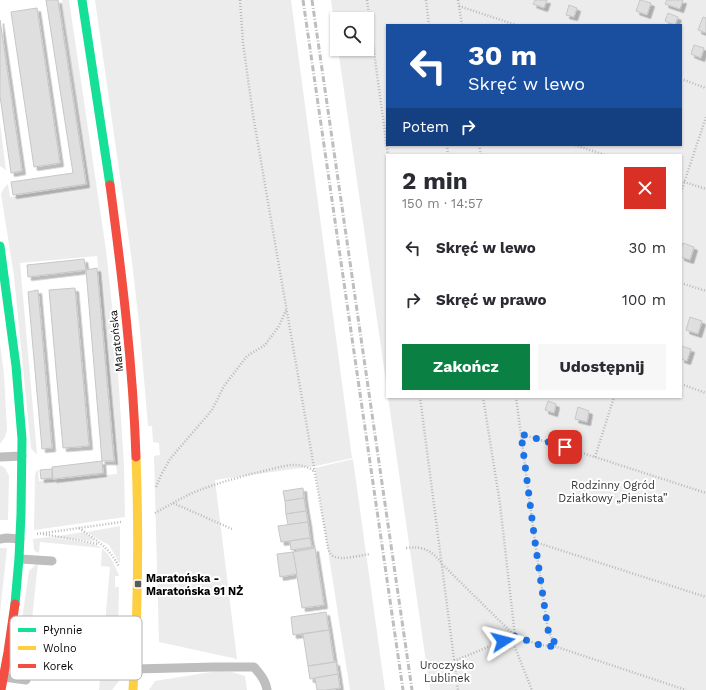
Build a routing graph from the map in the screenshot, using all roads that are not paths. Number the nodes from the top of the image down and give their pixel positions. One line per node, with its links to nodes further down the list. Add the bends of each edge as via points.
1 (82, 0): 10 (main road, Maratońska, via 120,263 131,366 138,487)
2 (0, 246): 3 (main road, via 15,357)
3 (22, 456): 4 (lane); 6 (main road)
4 (0, 457)
5 (0, 539): 6 (lane)
6 (20, 539): 7 (main road)
7 (20, 558): 8 (lane); 9 (main road)
8 (52, 562)
9 (13, 616)
10 (138, 616)
11 (10, 638): 13 (main road)
12 (142, 669): 18 (lane, via 254,667 260,673)
13 (4, 676): 14 (lane); 16 (main road)
14 (10, 677)
15 (134, 686): 17 (main road, Maratońska)
16 (1, 690)
17 (126, 690)
18 (267, 690)

